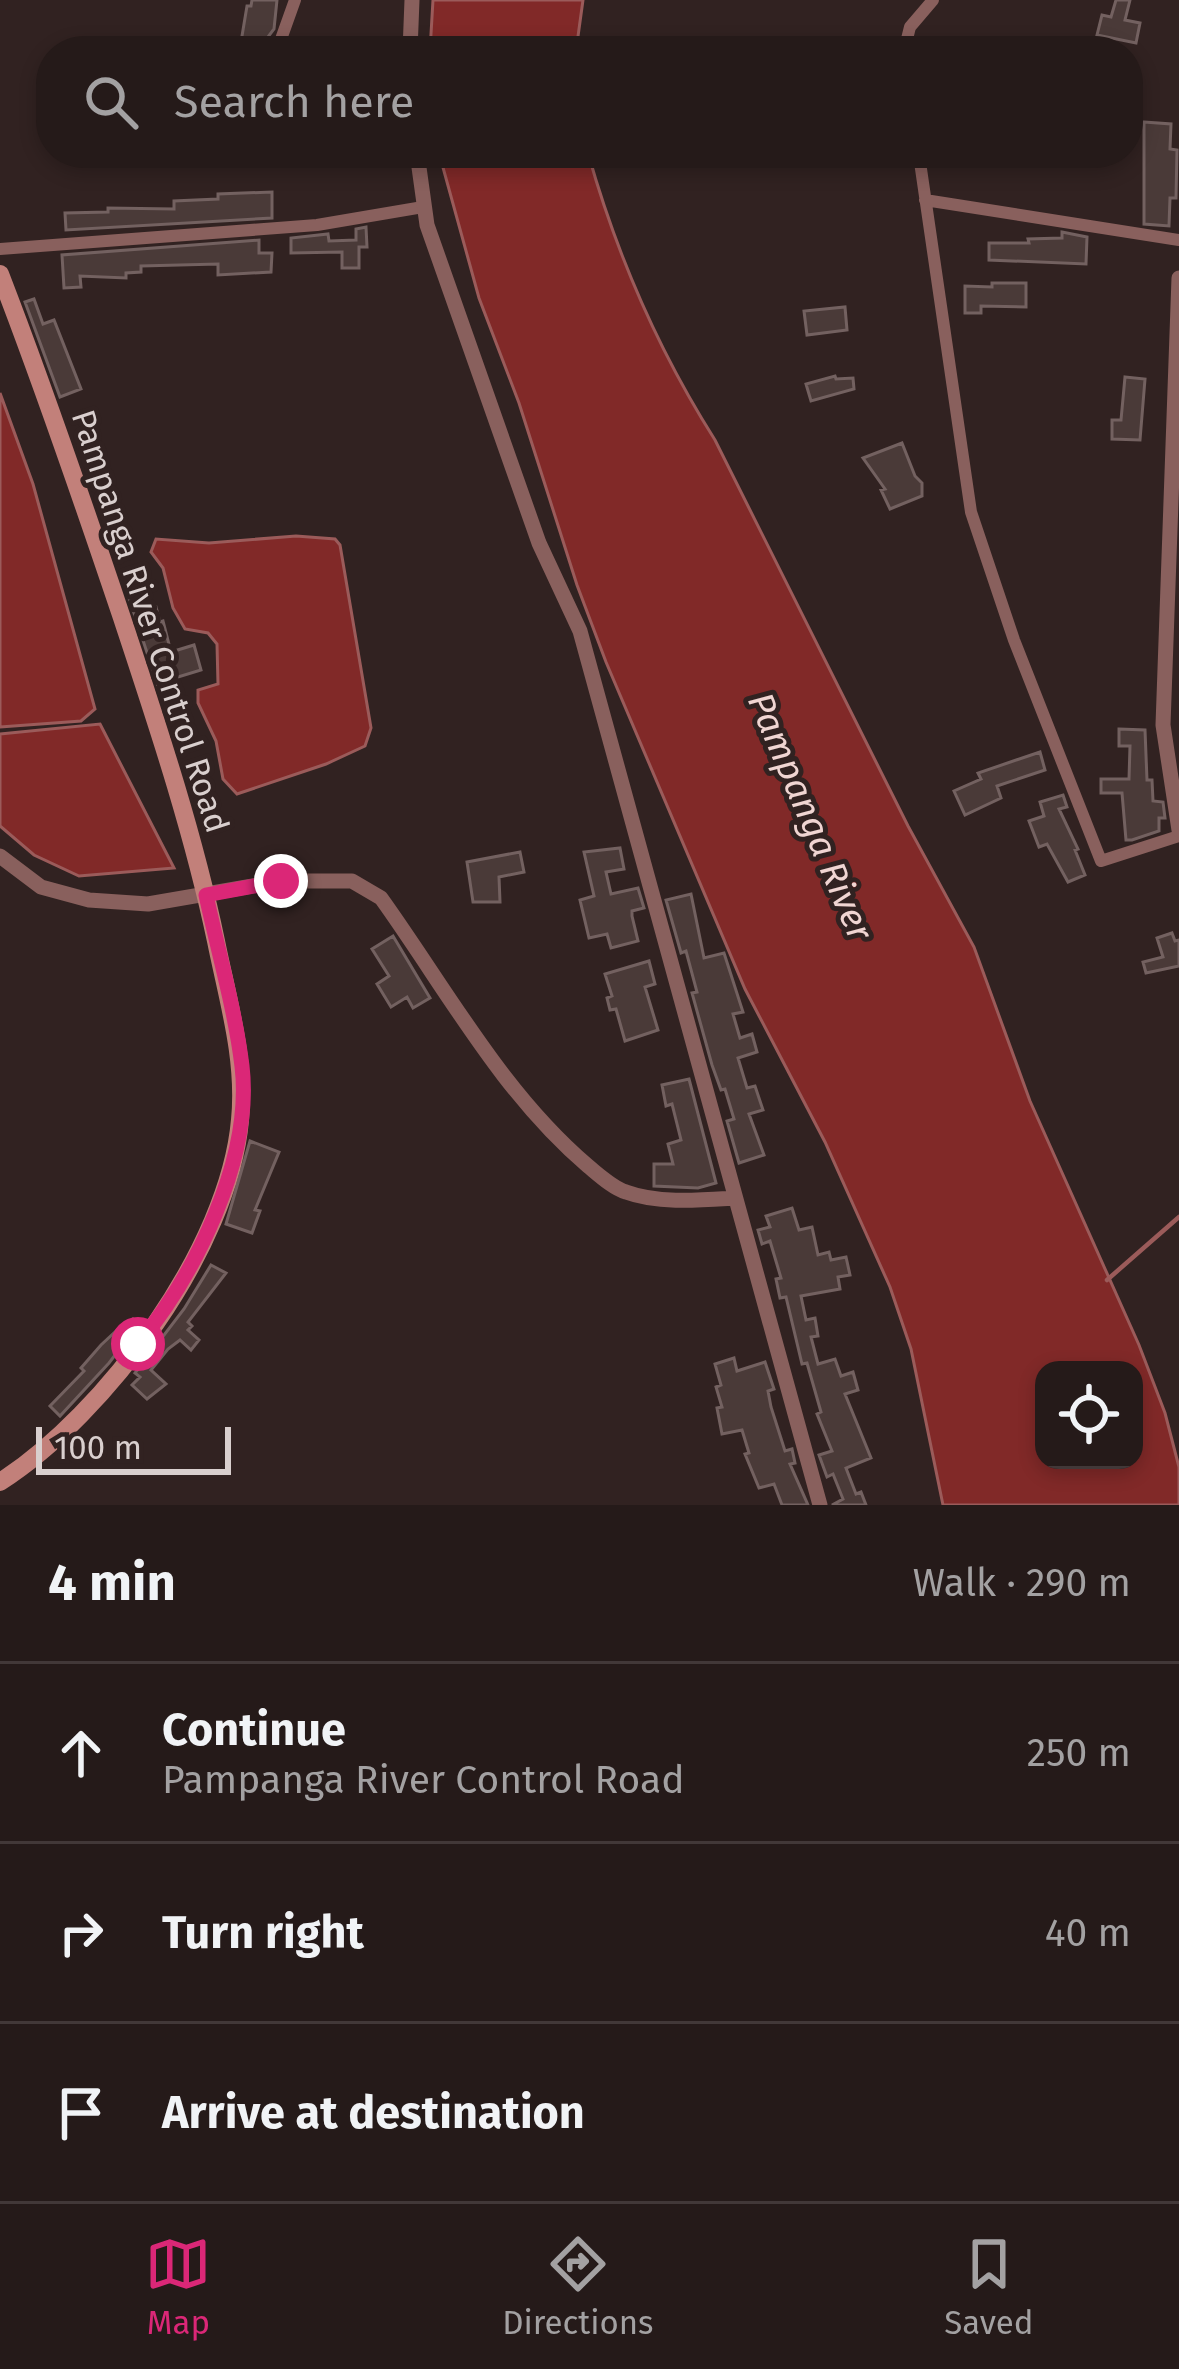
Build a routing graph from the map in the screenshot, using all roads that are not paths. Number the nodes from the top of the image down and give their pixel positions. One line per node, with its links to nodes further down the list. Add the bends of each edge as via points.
1 (295, 0): 4 (street)
2 (412, 0): 5 (street)
3 (933, 0): 6 (street)
4 (282, 36)
5 (411, 36)
6 (908, 36)
7 (419, 168): 10 (street)
8 (919, 168): 9 (street)
9 (925, 200): 11 (street); 15 (street, via 971,512 1101,861)
10 (423, 207): 12 (street, via 317,225); 18 (street, via 539,544 580,631)
11 (1179, 240)
12 (0, 249)
13 (0, 274): 17 (main road, Pampanga River Control Road, via 161,736)
14 (1179, 278): 15 (street, via 1163,725)
15 (1179, 833)
16 (0, 856): 17 (street, via 41,887 89,900 148,904)
17 (206, 895): 18 (street, via 281,881 352,881 381,898 506,1080 597,1173 625,1192); 19 (main road, Pampanga River Control Road, via 242,1069 240,1125 221,1203 160,1318 115,1379 67,1432)
18 (735, 1198): 20 (street)
19 (0, 1482)
20 (820, 1505)

